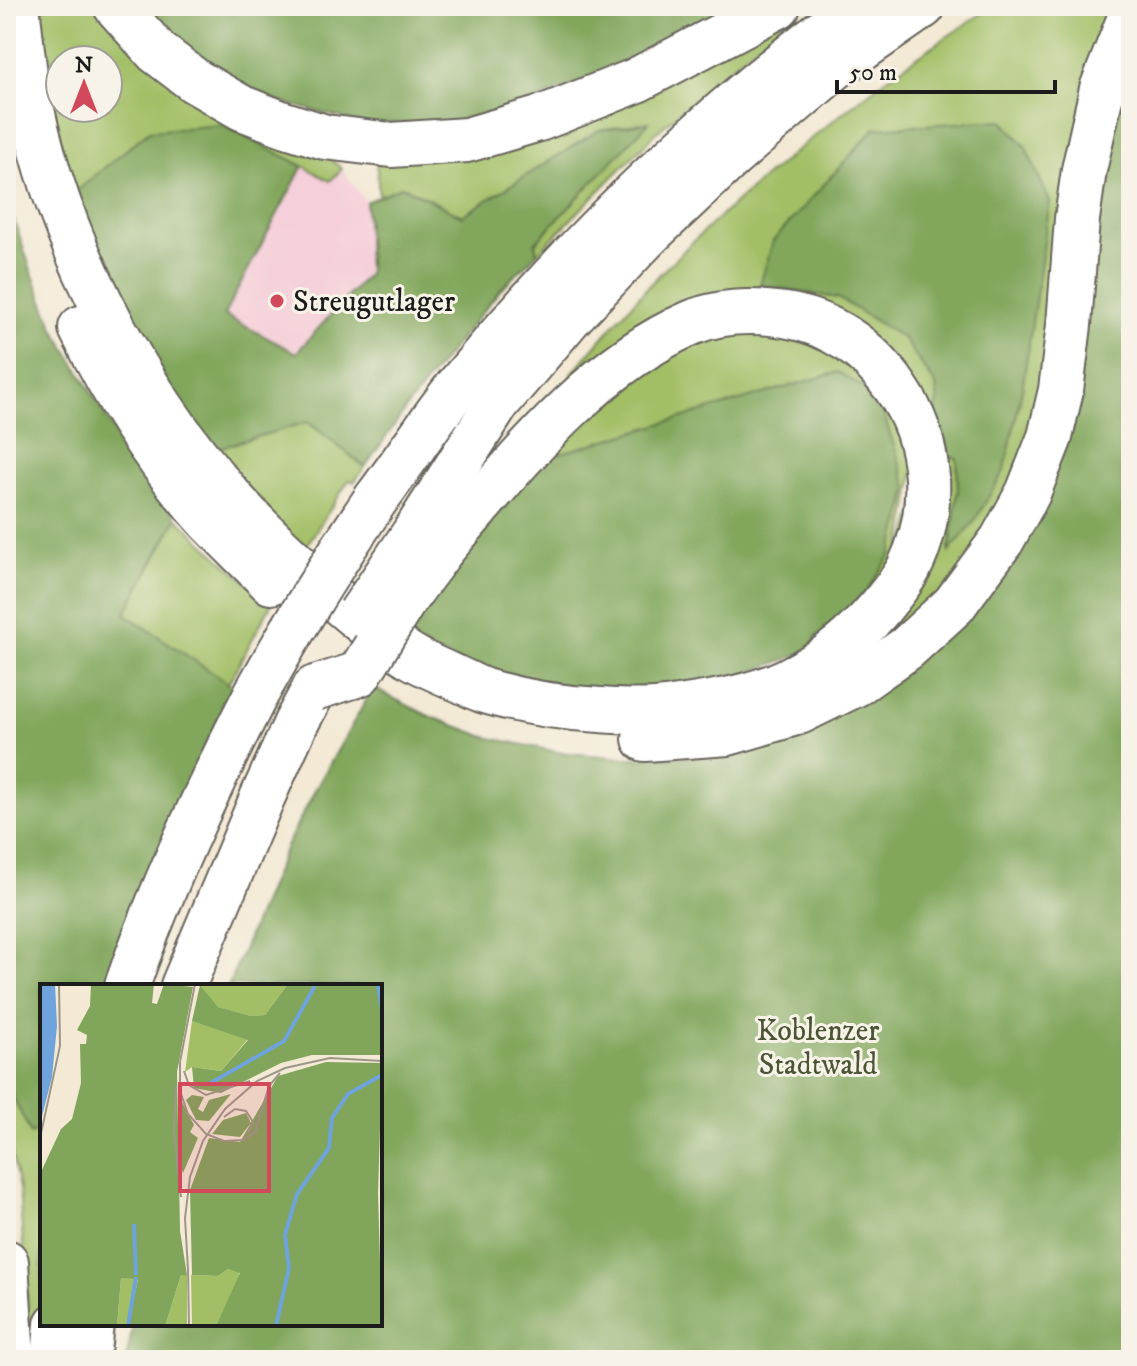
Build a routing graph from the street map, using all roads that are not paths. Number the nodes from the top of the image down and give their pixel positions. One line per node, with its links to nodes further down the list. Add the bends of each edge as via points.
1 (17, 6): 8 (highway, via 26,80 50,177 85,271 129,357 186,442 234,501 350,611 412,657 484,690 562,708 648,713 724,701 784,682 836,652 907,572 924,530 929,484 922,440 908,405 864,350 802,318 726,313 697,320 649,343 589,390)
2 (116, 6): 3 (highway, via 157,52 242,108 325,137 391,145 467,140 539,119 635,81)
3 (778, 6)
4 (856, 6): 9 (highway, bridge, via 706,125 618,208 466,377 335,558 292,629 215,773)
5 (923, 6): 8 (highway, via 834,68 732,156 571,316 498,402)
6 (1131, 15): 7 (highway, via 1102,89 1084,170 1061,390 1050,437 1002,540 954,605 856,684 799,712 728,733 650,740 559,731 478,715 402,680 345,644 271,582 170,472 103,373 57,280 23,183)
7 (6, 108)
8 (430, 538): 10 (highway, bridge, via 373,593 306,706)
9 (128, 984)
10 (184, 984)
11 (6, 1262): 14 (highway)
12 (57, 1326): 15 (highway)
13 (91, 1326): 16 (highway)
14 (12, 1360)
15 (54, 1360)
16 (87, 1360)

